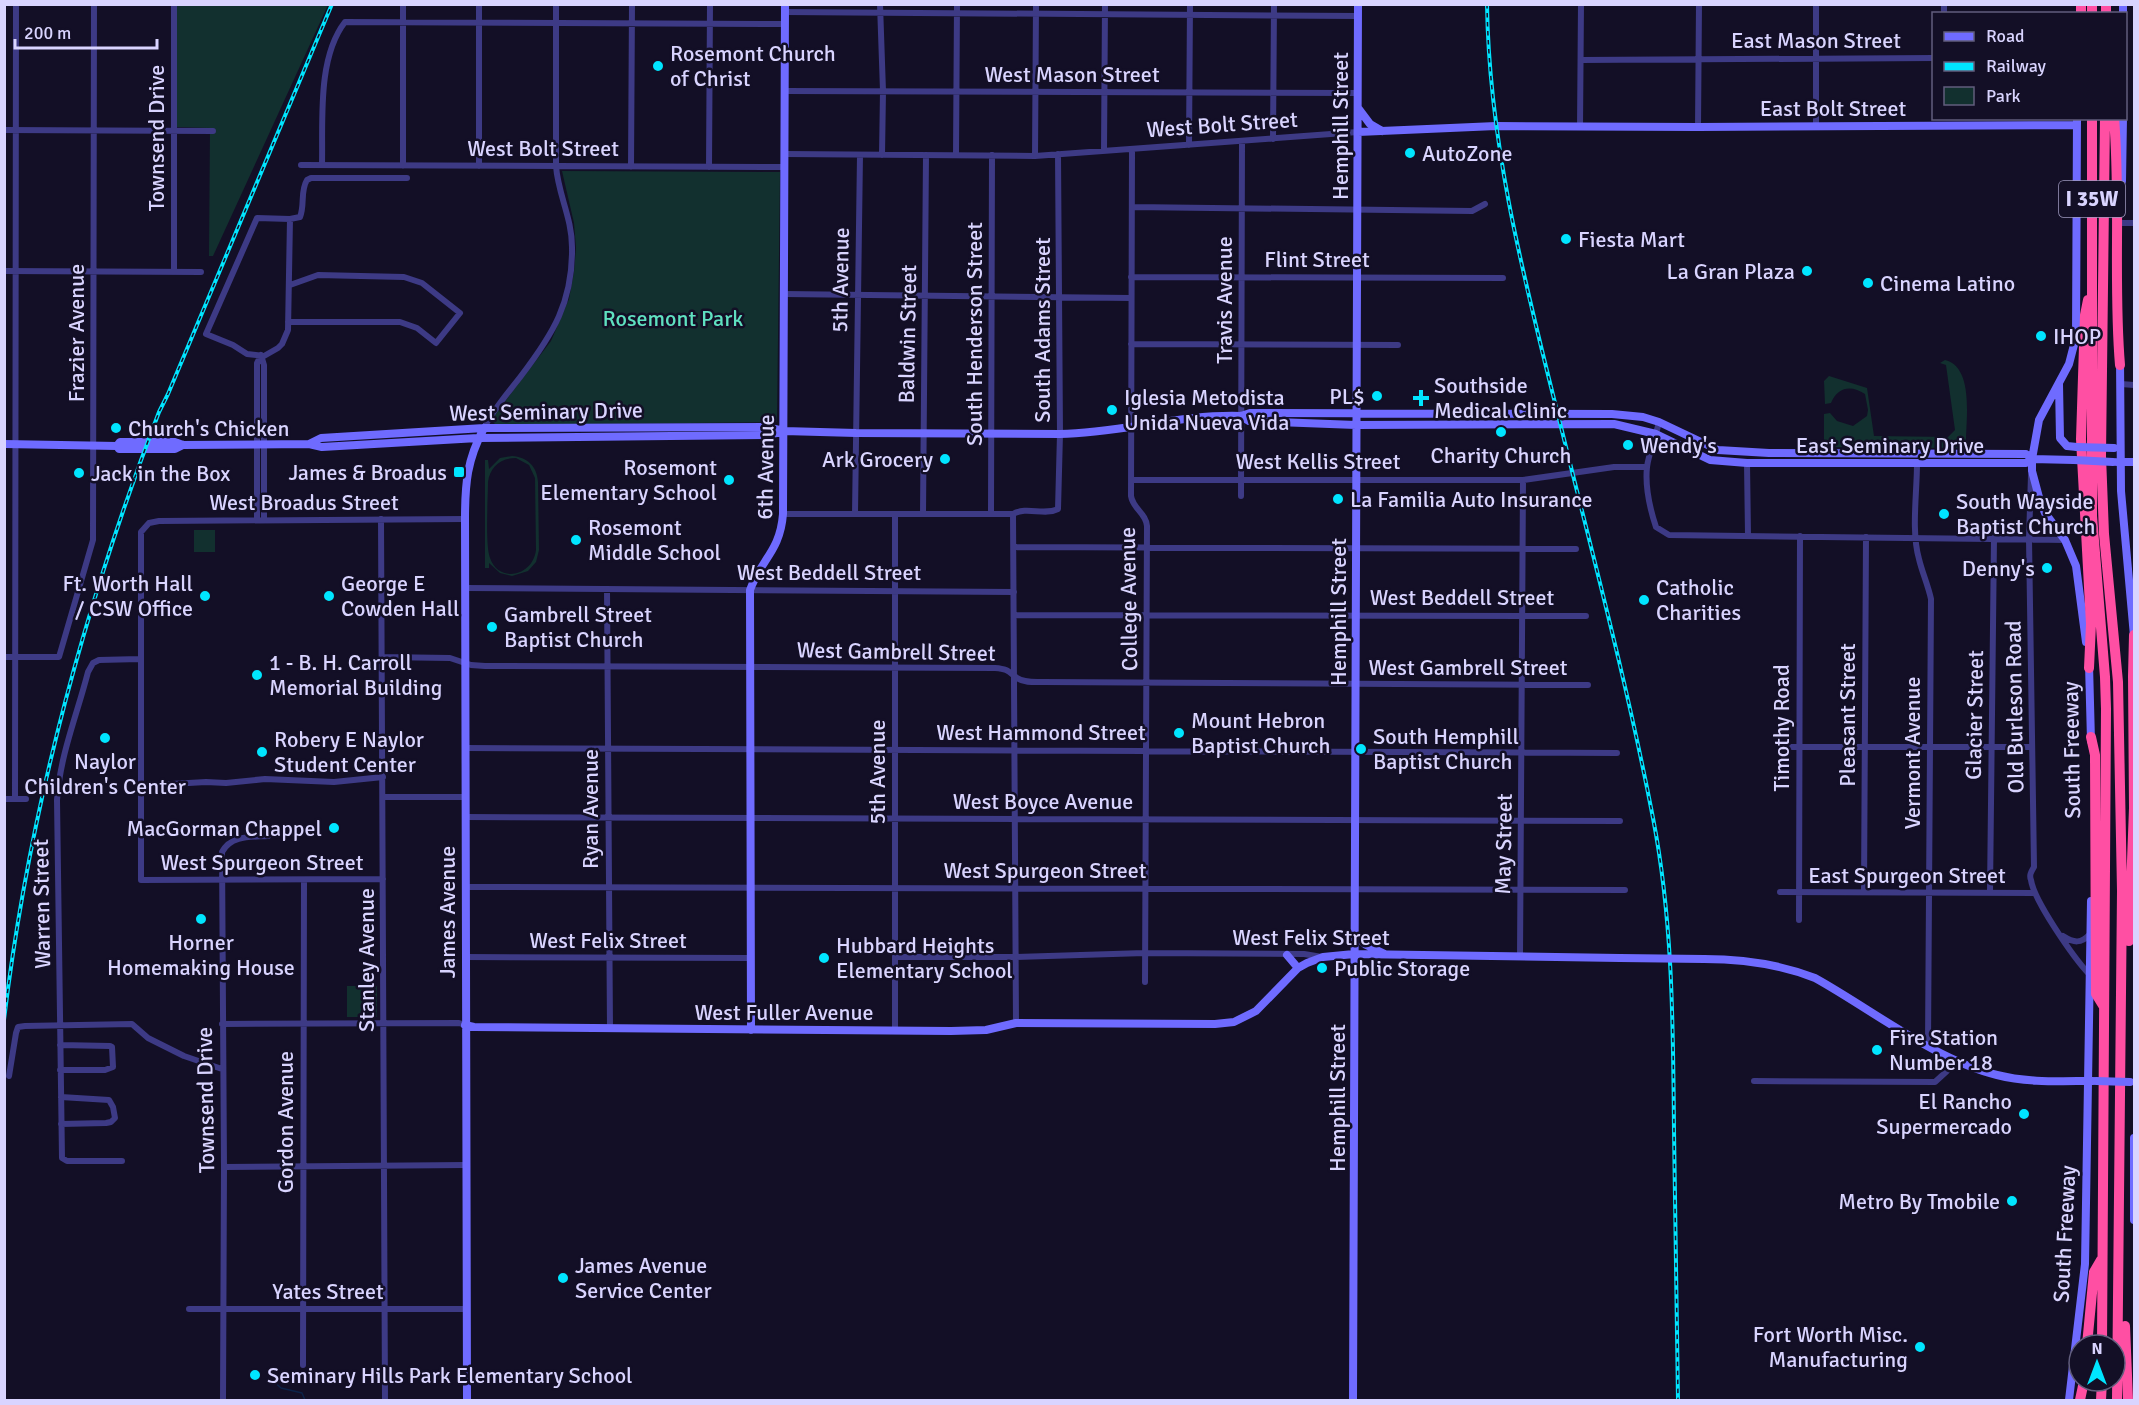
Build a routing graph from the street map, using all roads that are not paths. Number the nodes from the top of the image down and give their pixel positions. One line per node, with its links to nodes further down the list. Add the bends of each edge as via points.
1 (16, 4): 56 (street)
2 (94, 4): 57 (street, Frazier Avenue)
3 (174, 4): 58 (street, Townsend Drive)
4 (403, 4): 27 (street)
5 (479, 4): 28 (street)
6 (556, 4): 29 (street)
7 (632, 4): 30 (street)
8 (710, 4): 31 (street)
9 (880, 4): 20 (street)
10 (957, 4): 21 (street)
11 (1035, 4): 22 (street)
12 (1105, 4): 23 (street)
13 (1190, 4): 24 (street)
14 (1274, 4): 25 (street)
15 (1358, 4): 26 (main road, Hemphill Street)
16 (1581, 4): 36 (street)
17 (1699, 4): 33 (street)
18 (1816, 4): 34 (street)
19 (785, 8): 20 (street); 32 (main road, 6th Avenue)
20 (880, 13): 21 (street); 38 (street)
21 (957, 13): 22 (street); 39 (street)
22 (1035, 14): 23 (street); 40 (street)
23 (1105, 14): 24 (street); 41 (street)
24 (1190, 15): 25 (street); 42 (street)
25 (1274, 15): 26 (street); 43 (street)
26 (1358, 16): 44 (main road, Hemphill Street)
27 (403, 22): 28 (street); 76 (street, via 345,22 325,69); 77 (street)
28 (479, 22): 29 (street); 78 (street)
29 (556, 23): 30 (street); 79 (street)
30 (632, 23): 31 (street); 80 (street)
31 (710, 23): 32 (street); 81 (street)
32 (785, 24): 37 (main road, 6th Avenue)
33 (1698, 58): 34 (street, East Mason Street); 36 (street); 54 (street)
34 (1816, 58): 35 (street, East Mason Street); 52 (street)
35 (1932, 58)
36 (1581, 60): 53 (street)
37 (785, 91): 38 (street, West Mason Street); 67 (main road, 6th Avenue)
38 (882, 91): 39 (street, West Mason Street); 68 (street)
39 (957, 92): 40 (street, West Mason Street); 72 (street)
40 (1035, 92): 41 (street, West Mason Street); 74 (street)
41 (1105, 92): 42 (street, West Mason Street); 66 (street)
42 (1190, 92): 43 (street, West Mason Street); 64 (street)
43 (1273, 93): 44 (street, West Mason Street); 62 (street)
44 (1358, 93): 45 (main road, Hemphill Street)
45 (1358, 108): 60 (main road, via 1370,124); 61 (main road, Hemphill Street)
46 (2092, 120): 100 (highway, South Freeway / I 35W)
47 (2105, 120): 275 (highway, I 35W, via 2101,456 2119,700)
48 (2114, 120): 114 (highway)
49 (2123, 120): 89 (main road)
50 (1943, 122): 51 (main road, East Bolt Street); 52 (main road, East Bolt Street)
51 (2077, 122): 115 (main road, South Freeway, via 2076,337)
52 (1815, 126): 54 (main road, East Bolt Street)
53 (1580, 127): 54 (main road, West Bolt Street); 60 (main road, West Bolt Street, via 1473,126)
54 (1698, 127)
55 (4, 130): 56 (street)
56 (15, 130): 57 (street); 92 (street)
57 (95, 130): 58 (street); 93 (street, Frazier Avenue)
58 (173, 131): 59 (street); 94 (street, Townsend Drive)
59 (213, 131)
60 (1383, 131): 61 (main road, West Bolt Street)
61 (1358, 132): 62 (street, West Bolt Street); 87 (main road, Hemphill Street)
62 (1273, 139): 63 (street, West Bolt Street)
63 (1242, 141): 64 (street, West Bolt Street); 86 (street, Travis Avenue)
64 (1189, 145): 65 (street, West Bolt Street)
65 (1132, 149): 66 (street, West Bolt Street); 85 (street, College Avenue)
66 (1104, 151): 69 (street, West Bolt Street)
67 (785, 154): 70 (street, West Bolt Street); 82 (main road, 6th Avenue)
68 (882, 154): 70 (street, West Bolt Street); 71 (street, West Bolt Street)
69 (1058, 154): 74 (street, West Bolt Street); 106 (street, South Adams Street)
70 (860, 155): 103 (street, 5th Avenue)
71 (926, 155): 72 (street, West Bolt Street); 104 (street, Baldwin Street)
72 (956, 155): 73 (street, West Bolt Street)
73 (992, 155): 74 (street, West Bolt Street); 105 (street, South Henderson Street)
74 (1035, 156)
75 (301, 165): 76 (street, West Bolt Street)
76 (322, 165): 77 (street, West Bolt Street)
77 (403, 166): 78 (street, West Bolt Street)
78 (478, 166): 79 (street, West Bolt Street)
79 (556, 166): 80 (street, West Bolt Street); 124 (street, via 572,247 565,304 546,343 497,405)
80 (631, 167): 81 (street, West Bolt Street)
81 (709, 167): 82 (street, West Bolt Street)
82 (785, 167): 102 (main road, 6th Avenue)
83 (407, 178): 88 (street, via 311,178 303,188 302,213)
84 (1485, 204): 87 (street, via 1472,211)
85 (1132, 207): 86 (street); 96 (street, College Avenue)
86 (1242, 208): 87 (street); 97 (street, Travis Avenue)
87 (1357, 209): 98 (main road, Hemphill Street)
88 (290, 219): 101 (street); 113 (street, via 257,218 206,334 247,354)
89 (2121, 223): 90 (street); 114 (main road)
90 (2134, 223)
91 (4, 271): 92 (street)
92 (17, 271): 93 (street); 135 (street)
93 (95, 271): 94 (street); 137 (street, Frazier Avenue)
94 (174, 272): 95 (street)
95 (201, 272)
96 (1131, 277): 97 (street, Flint Street); 107 (street, College Avenue)
97 (1242, 277): 98 (street, Flint Street); 110 (street, Travis Avenue)
98 (1358, 278): 99 (street, Flint Street); 111 (main road, Hemphill Street)
99 (1503, 278)
100 (2092, 280): 199 (highway, via 2085,315 2081,439 2091,624); 274 (highway, South Freeway / I 35W, via 2092,516 2106,709)
101 (290, 285): 108 (street); 108 (street, via 318,275 404,277 422,283 460,313 436,343 417,328 400,322)
102 (784, 294): 103 (street); 126 (main road, 6th Avenue)
103 (858, 295): 104 (street); 128 (street, 5th Avenue)
104 (925, 296): 105 (street); 129 (street, Baldwin Street)
105 (991, 296): 106 (street); 130 (street, South Henderson Street)
106 (1059, 297): 107 (street); 131 (street, South Adams Street)
107 (1131, 298): 109 (street, College Avenue)
108 (288, 322): 113 (street, via 282,344)
109 (1131, 344): 110 (street); 125 (street, College Avenue)
110 (1242, 345): 111 (street); 120 (street, Travis Avenue)
111 (1357, 345): 112 (street); 118 (main road, Hemphill Street)
112 (1398, 345)
113 (261, 355): 138 (street, via 264,365)
114 (2120, 365): 116 (main road)
115 (2059, 383): 139 (main road, bridge, via 2060,438 2067,446); 143 (main road, South Freeway, via 2038,420)
116 (2121, 384): 117 (street); 139 (main road)
117 (2134, 384)
118 (1356, 414): 119 (main road, West Seminary Drive); 120 (main road, West Seminary Drive); 122 (main road, Hemphill Street)
119 (1456, 414): 121 (main road, West Seminary Drive, via 1612,414); 123 (main road)
120 (1241, 416): 122 (main road, West Seminary Drive, via 1259,422); 125 (main road, West Seminary Drive, via 1182,419); 153 (street, Travis Avenue)
121 (1659, 422): 132 (street); 141 (main road, West Seminary Drive, via 1718,450)
122 (1356, 424): 123 (main road, West Seminary Drive); 155 (main road, Hemphill Street)
123 (1452, 424): 132 (main road, West Seminary Drive, via 1607,423)
124 (484, 428): 127 (main road, West Seminary Drive); 133 (main road, James Avenue); 136 (main road, West Seminary Drive, via 321,438)
125 (1131, 428): 131 (main road, West Seminary Drive); 154 (street, College Avenue)
126 (784, 431): 127 (main road, West Seminary Drive, via 767,435); 128 (main road, West Seminary Drive); 158 (main road, 6th Avenue)
127 (560, 432): 133 (main road, West Seminary Drive)
128 (856, 433): 129 (main road, West Seminary Drive); 159 (street, 5th Avenue)
129 (924, 434): 130 (main road, West Seminary Drive); 161 (street, Baldwin Street)
130 (992, 434): 131 (main road, West Seminary Drive); 162 (street, South Henderson Street)
131 (1060, 434): 163 (street, South Adams Street, via 1056,511 1024,510)
132 (1656, 434): 147 (main road, West Seminary Drive, via 1710,460); 151 (street)
133 (478, 438): 136 (main road, West Seminary Drive, via 322,447); 165 (main road, James Avenue, via 465,482)
134 (4, 444): 135 (main road, West Seminary Drive)
135 (16, 444): 137 (main road, West Seminary Drive); 192 (street)
136 (309, 444): 138 (main road, West Seminary Drive)
137 (94, 446): 138 (main road, West Seminary Drive); 192 (street, Frazier Avenue, via 93,540 59,657)
138 (260, 446): 166 (street)
139 (2117, 448): 144 (main road)
140 (1818, 452): 141 (main road, East Seminary Drive); 142 (main road, East Seminary Drive); 146 (main road, via 1813,458); 148 (main road)
141 (1770, 453): 147 (main road, via 1753,456)
142 (1969, 453): 143 (main road, East Seminary Drive, via 2026,454); 150 (main road, via 1962,459)
143 (2031, 459): 144 (main road, East Seminary Drive, bridge); 150 (main road, East Seminary Drive, via 2026,463); 152 (main road, South Freeway)
144 (2117, 462): 145 (main road, East Seminary Drive); 179 (main road)
145 (2134, 462)
146 (1788, 463): 147 (main road, East Seminary Drive); 148 (main road, East Seminary Drive)
147 (1748, 464): 167 (street)
148 (1857, 464): 149 (main road, East Seminary Drive)
149 (1917, 464): 150 (main road, East Seminary Drive); 170 (street, Vermont Avenue)
150 (1933, 464)
151 (1647, 467): 156 (street, West Kellis Street, via 1614,467); 167 (street, via 1653,516 1656,527 1665,534)
152 (2032, 471): 172 (street, Old Burleson Road); 173 (main road, South Freeway, via 2045,513)
153 (1241, 479): 154 (street, West Kellis Street); 155 (street, West Kellis Street); 157 (street, Travis Avenue)
154 (1131, 480): 175 (street, College Avenue, via 1132,502 1146,517)
155 (1356, 480): 156 (street, West Kellis Street); 176 (main road, Hemphill Street)
156 (1523, 480): 177 (street, May Street)
157 (1241, 495)
158 (783, 514): 159 (street); 182 (main road, 6th Avenue, via 777,544)
159 (855, 514): 160 (street)
160 (895, 514): 161 (street); 183 (street, 5th Avenue)
161 (923, 514): 162 (street)
162 (991, 514): 163 (street)
163 (1013, 514): 174 (street)
164 (381, 519): 165 (street, West Broadus Street); 166 (street, West Broadus Street); 193 (street, Stanley Avenue)
165 (465, 519): 180 (main road, James Avenue)
166 (261, 520): 194 (street, West Broadus Street, via 153,521 144,526)
167 (1748, 535): 168 (street)
168 (1800, 536): 169 (street); 207 (street, Timothy Road)
169 (1866, 537): 170 (street); 208 (street, Pleasant Street)
170 (1916, 538): 171 (street); 209 (street, Vermont Avenue, via 1931,599)
171 (1994, 538): 172 (street); 210 (street, Glacier Street)
172 (2030, 539): 173 (street); 211 (street, Old Burleson Road)
173 (2065, 540): 199 (main road, South Freeway, via 2080,585)
174 (1014, 547): 175 (street); 184 (street)
175 (1147, 548): 176 (street); 186 (street, College Avenue)
176 (1356, 548): 177 (street); 187 (main road, Hemphill Street)
177 (1523, 549): 178 (street); 188 (street, May Street)
178 (1576, 549)
179 (2131, 575): 190 (main road)
180 (465, 588): 181 (street, West Beddell Street); 195 (main road, James Avenue)
181 (607, 589): 182 (street, West Beddell Street); 196 (street, Ryan Avenue)
182 (750, 590): 183 (street, West Beddell Street); 197 (main road, 6th Avenue)
183 (895, 591): 184 (street, West Beddell Street); 198 (street, 5th Avenue)
184 (1014, 592): 185 (street)
185 (1014, 615): 186 (street, West Beddell Street); 200 (street)
186 (1147, 615): 187 (street, West Beddell Street); 201 (street, College Avenue)
187 (1356, 615): 188 (street, West Beddell Street); 202 (main road, Hemphill Street)
188 (1522, 616): 189 (street, West Beddell Street); 203 (street, May Street)
189 (1586, 616)
190 (2134, 636): 275 (highway, via 2133,830 2127,1002)
191 (4, 657): 192 (street)
192 (16, 657): 226 (street)
193 (382, 657): 195 (street, West Gambrell Street, via 450,658); 221 (street, Stanley Avenue)
194 (140, 659): 222 (street); 280 (street, Warren Street, via 93,663 58,780)
195 (465, 662): 196 (street, West Gambrell Street, via 485,666); 212 (main road, James Avenue)
196 (607, 666): 197 (street, West Gambrell Street); 213 (street, Ryan Avenue)
197 (750, 667): 198 (street, West Gambrell Street); 214 (main road, 6th Avenue)
198 (895, 668): 200 (street, West Gambrell Street, via 1005,669); 215 (street, 5th Avenue)
199 (2089, 668): 205 (main road, South Freeway)
200 (1014, 674): 201 (street, West Gambrell Street, via 1028,681); 216 (street)
201 (1146, 682): 202 (street, West Gambrell Street); 217 (street, College Avenue)
202 (1355, 684): 203 (street, West Gambrell Street); 218 (main road, Hemphill Street)
203 (1522, 685): 204 (street, West Gambrell Street); 219 (street, May Street)
204 (1588, 685)
205 (2091, 737): 259 (main road, South Freeway); 274 (highway, via 2095,755 2096,994)
206 (1781, 747): 207 (street)
207 (1799, 747): 208 (street); 254 (street, Timothy Road)
208 (1865, 747): 209 (street); 251 (street, Pleasant Street)
209 (1930, 747): 210 (street); 252 (street, Vermont Avenue)
210 (1992, 747): 211 (street); 253 (street, Glacier Street)
211 (2032, 747): 255 (street, Old Burleson Road, via 2034,867 2030,874)
212 (465, 748): 213 (street, West Hammond Street); 224 (main road, James Avenue)
213 (608, 749): 214 (street, West Hammond Street); 229 (street, Ryan Avenue)
214 (750, 749): 215 (street, West Hammond Street); 230 (main road, 6th Avenue)
215 (895, 750): 216 (street, West Hammond Street); 231 (street, 5th Avenue)
216 (1014, 750): 217 (street, West Hammond Street); 232 (street)
217 (1146, 751): 218 (street, West Hammond Street); 233 (street, College Avenue)
218 (1355, 752): 219 (street, West Hammond Street); 234 (main road, Hemphill Street)
219 (1522, 752): 220 (street, West Hammond Street); 235 (street, May Street)
220 (1617, 753)
221 (382, 777): 222 (street, via 334,782 265,779 171,784); 223 (street, Stanley Avenue)
222 (140, 794): 239 (street, West Spurgeon Street, via 141,880)
223 (383, 797): 224 (street); 238 (street, Stanley Avenue)
224 (465, 797): 228 (main road, James Avenue)
225 (4, 799): 226 (street)
226 (15, 799): 227 (street)
227 (26, 799)
228 (465, 817): 229 (street, West Boyce Avenue); 241 (main road, James Avenue)
229 (608, 818): 230 (street, West Boyce Avenue); 242 (street, Ryan Avenue)
230 (750, 818): 231 (street, West Boyce Avenue); 244 (main road, 6th Avenue)
231 (895, 819): 232 (street, West Boyce Avenue); 245 (street, 5th Avenue)
232 (1015, 819): 233 (street, West Boyce Avenue); 246 (street)
233 (1146, 819): 234 (street, West Boyce Avenue); 243 (street, College Avenue)
234 (1355, 820): 235 (street, West Boyce Avenue); 247 (main road, Hemphill Street)
235 (1522, 820): 236 (street, West Boyce Avenue); 248 (street, May Street)
236 (1620, 821)
237 (268, 836): 239 (street, Townsend Drive, via 230,842 222,852)
238 (383, 879): 240 (street, West Spurgeon Street); 277 (street, Stanley Avenue)
239 (222, 880): 240 (street, West Spurgeon Street); 279 (street, Townsend Drive)
240 (304, 880): 276 (street, Gordon Avenue)
241 (465, 887): 242 (street, West Spurgeon Street); 264 (main road, James Avenue)
242 (609, 887): 244 (street, West Spurgeon Street); 269 (street, Ryan Avenue)
243 (1145, 887): 246 (street, West Spurgeon Street); 247 (street, West Spurgeon Street); 260 (street, College Avenue)
244 (750, 888): 245 (street, West Spurgeon Street); 270 (main road, 6th Avenue)
245 (895, 888): 246 (street, West Spurgeon Street); 265 (street, 5th Avenue)
246 (1015, 888): 266 (street)
247 (1354, 888): 248 (street, West Spurgeon Street); 257 (main road, Hemphill Street)
248 (1521, 889): 249 (street, West Spurgeon Street); 268 (street, May Street)
249 (1625, 890)
250 (1780, 892): 254 (street, East Spurgeon Street)
251 (1864, 892): 252 (street, East Spurgeon Street); 254 (street, East Spurgeon Street)
252 (1929, 892): 253 (street, East Spurgeon Street); 286 (street, Vermont Avenue)
253 (1990, 892): 255 (street, East Spurgeon Street)
254 (1799, 893): 256 (street, Timothy Road)
255 (2035, 893): 258 (street, Old Burleson Road)
256 (1799, 920)
257 (1354, 934): 261 (main road, Hemphill Street); 263 (main road, via 1366,945)
258 (2060, 934): 259 (street, via 2076,942 2084,941); 272 (street, Old Burleson Road)
259 (2090, 934): 272 (main road, South Freeway)
260 (1145, 953): 262 (street, West Felix Street); 266 (street, West Felix Street); 273 (street, College Avenue)
261 (1354, 954): 263 (main road, West Felix Street); 267 (main road, West Felix Street); 317 (main road, Hemphill Street)
262 (1287, 955): 267 (street, West Felix Street); 271 (main road)
263 (1388, 955): 268 (main road, West Felix Street)
264 (465, 957): 269 (street, West Felix Street); 281 (main road, James Avenue)
265 (895, 957): 266 (street, West Felix Street); 284 (street, 5th Avenue)
266 (1016, 957): 278 (street)
267 (1323, 957): 271 (main road, West Fuller Avenue)
268 (1520, 957): 286 (main road, West Felix Street, bridge, via 1727,959 1765,963 1815,978)
269 (609, 958): 270 (street, West Felix Street); 282 (street, Ryan Avenue)
270 (751, 958): 283 (main road, 6th Avenue)
271 (1298, 968): 278 (main road, West Fuller Avenue, via 1256,1011 1233,1022)
272 (2089, 974): 292 (main road, South Freeway)
273 (1145, 982)
274 (2104, 1007): 304 (highway, South Freeway / I 35W)
275 (2121, 1016): 305 (highway, I 35W)
276 (303, 1023): 277 (street, West Fuller Avenue); 279 (street, West Fuller Avenue); 298 (street, Gordon Avenue)
277 (384, 1023): 281 (street, West Fuller Avenue); 299 (street, Stanley Avenue)
278 (1016, 1023): 284 (main road, West Fuller Avenue, via 973,1030)
279 (222, 1024): 288 (street, Townsend Drive)
280 (60, 1025): 285 (street, Warren Street); 288 (street, via 132,1024 148,1038); 290 (street, via 18,1027)
281 (465, 1025): 282 (main road, West Fuller Avenue); 300 (main road, James Avenue)
282 (610, 1029): 283 (main road, West Fuller Avenue)
283 (751, 1030): 284 (main road, West Fuller Avenue)
284 (895, 1030)
285 (60, 1045): 289 (street, Warren Street); 289 (street, via 112,1047 114,1060 113,1066 105,1070)
286 (1928, 1045): 287 (main road, West Felix Street)
287 (1947, 1056): 291 (street, via 1947,1071 1935,1082); 292 (main road, West Felix Street, via 2000,1076)
288 (222, 1069): 301 (street, Townsend Drive)
289 (60, 1070): 294 (street, Warren Street)
290 (9, 1076)
291 (1754, 1081)
292 (2093, 1081): 293 (main road, West Felix Street, bridge); 318 (main road, South Freeway, via 2085,1264)
293 (2132, 1082)
294 (61, 1097): 295 (street, Warren Street); 295 (street, via 109,1100 115,1118 106,1123)
295 (61, 1124): 297 (street, Warren Street, via 62,1158)
296 (2134, 1138): 302 (main road)
297 (122, 1161)
298 (303, 1166): 299 (street); 301 (street); 308 (street, Gordon Avenue)
299 (385, 1166): 300 (street); 309 (street, Stanley Avenue)
300 (466, 1166): 310 (main road, James Avenue)
301 (224, 1167): 307 (street, Townsend Drive)
302 (2134, 1186): 303 (main road)
303 (2134, 1220)
304 (2102, 1259): 311 (highway, via 2094,1272); 312 (highway, South Freeway / I 35W)
305 (2119, 1276): 319 (highway, I 35W); 320 (highway, via 2124,1294)
306 (189, 1309): 307 (street, Yates Street)
307 (222, 1309): 308 (street, Yates Street); 314 (street, Townsend Drive)
308 (303, 1309): 309 (street, Yates Street); 313 (street, Gordon Avenue)
309 (385, 1309): 310 (street, Yates Street); 315 (street, Stanley Avenue)
310 (467, 1309): 316 (main road, James Avenue)
311 (2088, 1333)
312 (2102, 1333)
313 (303, 1365)
314 (223, 1401)
315 (385, 1401)
316 (467, 1401)
317 (1353, 1401)
318 (2069, 1401)
319 (2117, 1401)
320 (2128, 1401)

